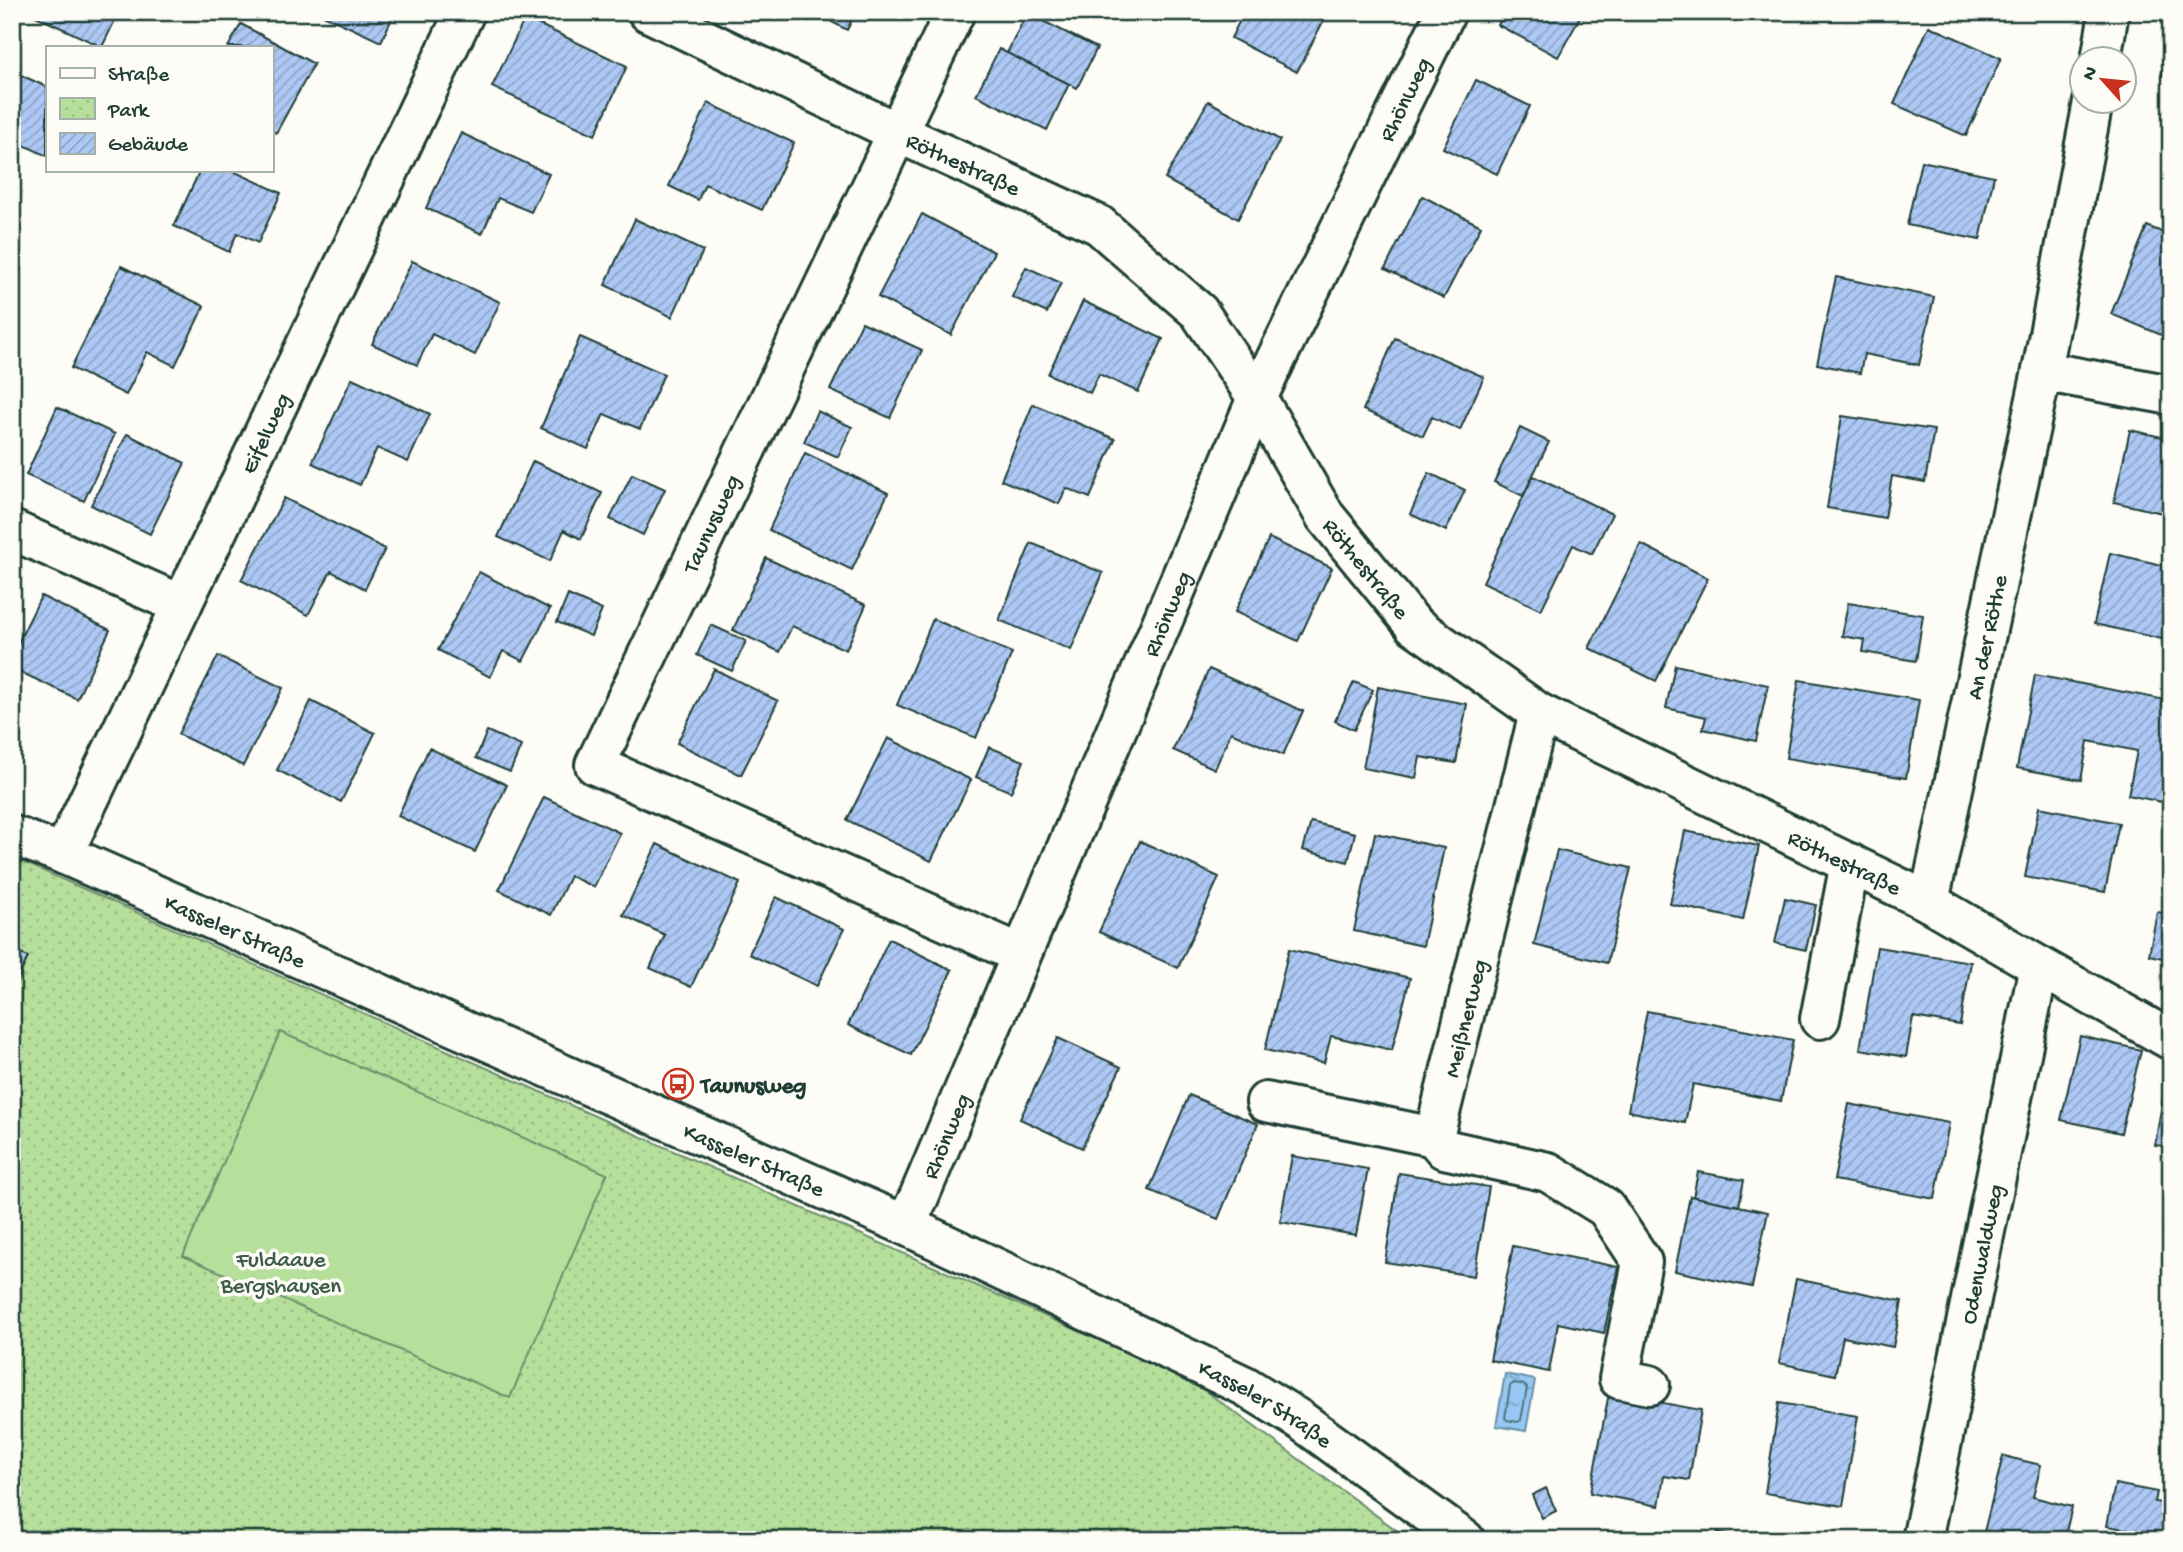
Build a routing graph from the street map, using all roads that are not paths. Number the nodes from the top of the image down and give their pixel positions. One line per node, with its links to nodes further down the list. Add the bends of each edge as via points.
1 (465, 12): 13 (street, Eifelweg)
2 (648, 12): 8 (street, Röthestraße)
3 (955, 12): 8 (street, Taunusweg)
4 (1447, 12): 11 (street, Rhönweg)
5 (2109, 12): 6 (street)
6 (2103, 46)
7 (2090, 116): 9 (street, An der Röthe)
8 (897, 132): 11 (street, Röthestraße, via 1099,225 1199,312); 19 (street, Taunusweg, via 595,765)
9 (2042, 371): 10 (street); 18 (street, An der Röthe)
10 (2171, 396)
11 (1257, 398): 14 (street, Röthestraße, via 1325,516 1414,625); 19 (street, Rhönweg)
12 (12, 530): 13 (street)
13 (182, 605): 16 (street, Eifelweg)
14 (1539, 713): 17 (street, Röthestraße); 24 (street, Meißnerweg)
15 (12, 835): 16 (street, Kasseler Straße)
16 (63, 854): 25 (street, Kasseler Straße)
17 (1850, 863): 18 (street, Röthestraße); 21 (street)
18 (1929, 902): 20 (street, Röthestraße)
19 (1020, 954): 25 (street, Rhönweg)
20 (2039, 966): 22 (street, Röthestraße); 28 (street, Odenwaldweg)
21 (1819, 1019)
22 (2171, 1040)
23 (1266, 1102): 24 (street)
24 (1434, 1137): 26 (street, via 1444,1149 1548,1172 1606,1208 1642,1262 1619,1379)
25 (905, 1225): 27 (street, Kasseler Straße, via 1245,1386 1321,1434)
26 (1650, 1385)
27 (1465, 1540)
28 (1922, 1540)

